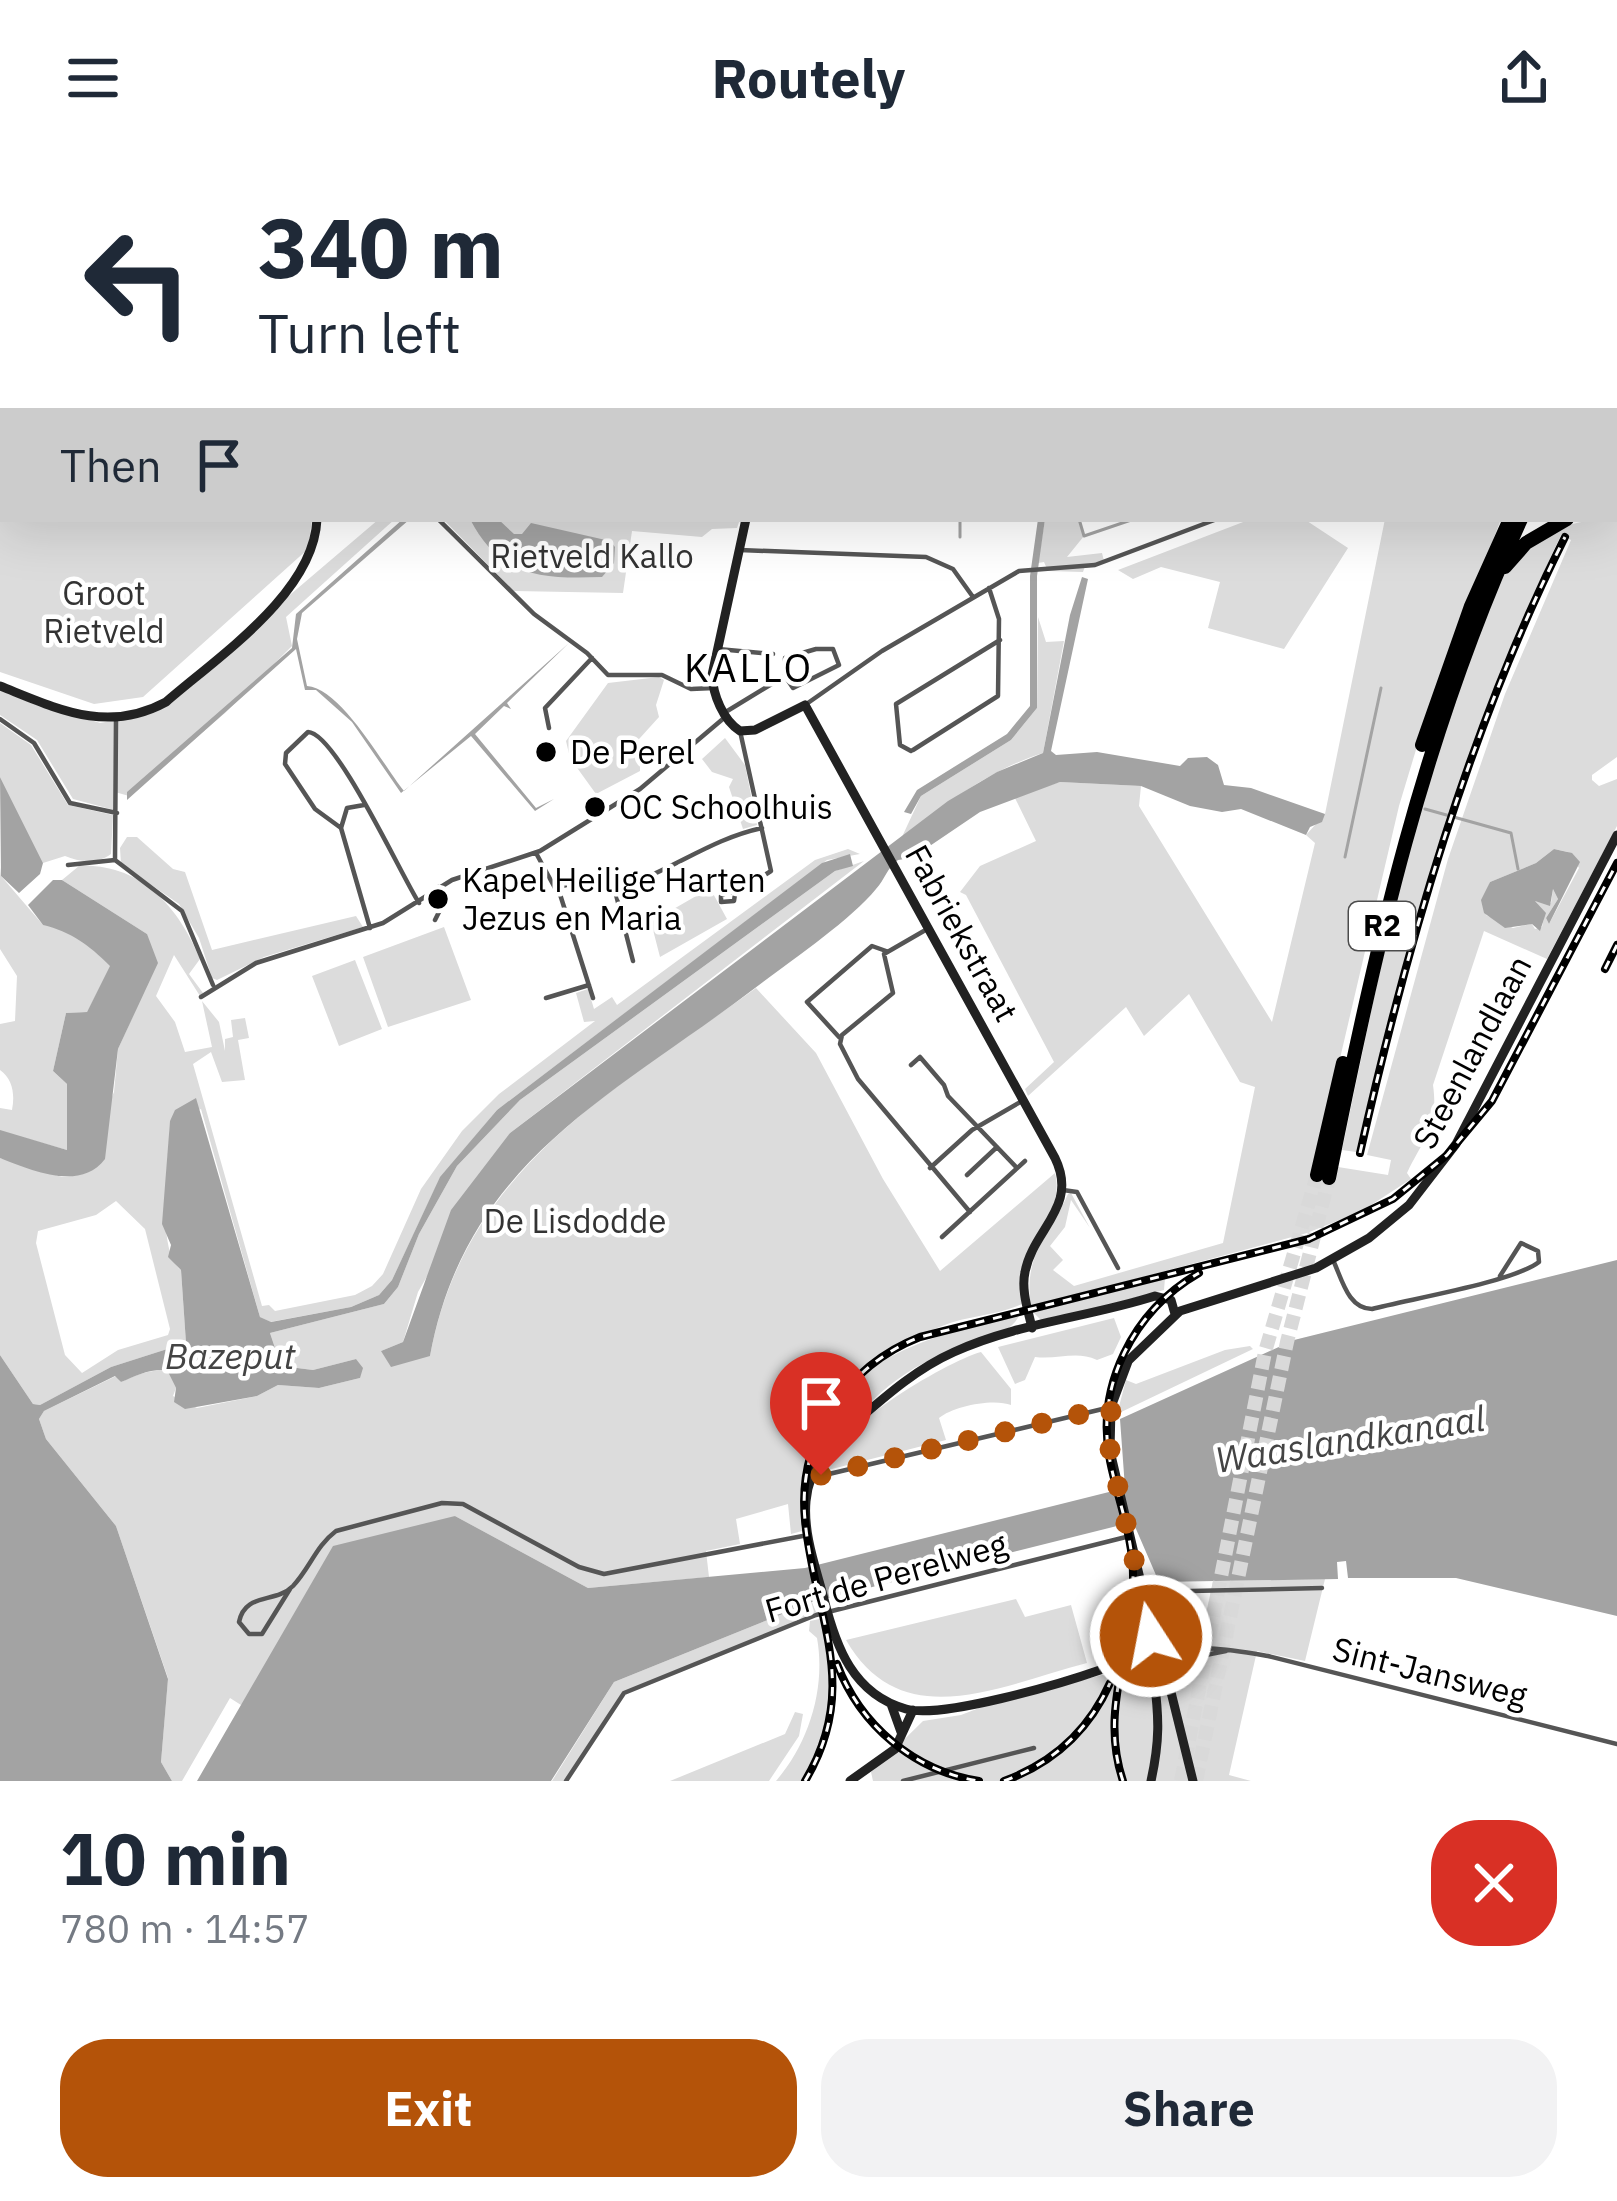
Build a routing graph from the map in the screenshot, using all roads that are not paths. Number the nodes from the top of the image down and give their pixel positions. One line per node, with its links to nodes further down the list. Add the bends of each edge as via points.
1 (316, 522): 22 (main road, via 309,561 288,592 166,701)
2 (441, 522): 15 (street, via 534,614)
3 (745, 522): 8 (main road)
4 (1209, 522): 9 (street, via 1095,565 1028,568)
5 (1506, 522): 10 (highway, R2, via 1404,807 1323,1177 1393,875)
6 (1520, 522): 10 (highway, R2)
7 (1562, 522): 10 (highway, via 1526,543)
8 (740, 550): 11 (street, via 926,557 953,569); 13 (main road)
9 (989, 588): 11 (street); 12 (street)
10 (1488, 591)
11 (973, 597): 19 (street)
12 (1000, 640): 12 (street, via 998,696 912,751 900,745 896,704)
13 (718, 649): 14 (street); 18 (main road)
14 (773, 654)
15 (592, 658): 18 (street, via 616,679 662,675 691,689); 23 (street, via 544,708)
16 (785, 676): 16 (street, via 793,688 838,664 834,651 785,658); 20 (street)
17 (0, 686): 22 (main road, via 72,714)
18 (714, 688): 20 (main road)
19 (805, 705): 24 (main road); 40 (main road, Fabriekstraat)
20 (724, 715): 24 (main road); 30 (street, via 640,789)
21 (0, 719): 26 (street, via 34,743 70,803)
22 (113, 720): 26 (street)
23 (549, 728)
24 (740, 730): 28 (street)
25 (364, 805): 27 (street, via 344,812); 27 (street, via 322,738 302,736 285,764 310,804); 37 (street)
26 (117, 813): 31 (street)
27 (341, 828): 39 (street)
28 (762, 828): 34 (street); 36 (street, via 771,871)
29 (1617, 835): 60 (main road, Steenlandlaan, via 1450,1155 1398,1215)
30 (536, 853): 33 (street); 35 (street)
31 (115, 860): 32 (street); 43 (street, via 182,911)
32 (68, 865)
33 (438, 887): 37 (street); 38 (street, via 444,902)
34 (614, 887): 35 (street, via 601,876); 42 (street)
35 (557, 888): 44 (street)
36 (735, 894)
37 (419, 904): 39 (street)
38 (435, 920)
39 (370, 928): 43 (street, via 278,954)
40 (929, 928): 41 (street); 50 (main road, Fabriekstraat)
41 (886, 951): 48 (street, via 895,989); 48 (street, via 872,946 806,1002)
42 (633, 961)
43 (215, 986): 45 (street)
44 (589, 986): 46 (street); 47 (street)
45 (201, 997)
46 (546, 998)
47 (592, 998)
48 (841, 1038): 54 (street, via 858,1079)
49 (911, 1065): 51 (street, via 920,1057)
50 (1023, 1100): 51 (street); 57 (main road, Fabriekstraat, via 1061,1170)
51 (977, 1127): 52 (street); 54 (street)
52 (998, 1147): 55 (street); 56 (street)
53 (1025, 1162): 55 (street)
54 (930, 1168): 58 (street)
55 (1017, 1168): 58 (street)
56 (967, 1175)
57 (1063, 1190): 61 (street, Fabriekstraat, via 1077,1192); 64 (main road, via 1025,1268)
58 (970, 1212): 59 (street)
59 (942, 1238)
60 (1333, 1259): 62 (street, via 1364,1310); 63 (main road, Steenlandlaan)
61 (1118, 1268)
62 (1500, 1276): 62 (street, via 1536,1265 1538,1251 1521,1243)
63 (1172, 1313): 64 (main road, via 1156,1299); 65 (main road, via 1144,1335)
64 (1032, 1328): 66 (main road, via 966,1347 912,1376 837,1438)
65 (1111, 1407): 66 (street); 68 (main road, via 1109,1444)
66 (813, 1472): 67 (main road)
67 (808, 1535): 70 (street, via 604,1574 475,1509 442,1503 336,1532); 72 (main road)
68 (1130, 1536): 71 (main road); 72 (street, Fort de Perelweg)
69 (1322, 1588): 71 (street, Sint-Jansweg)
70 (290, 1589): 70 (street, via 242,1610 239,1622 249,1634 271,1626)
71 (1145, 1599): 73 (main road)
72 (827, 1612): 74 (main road); 83 (street, Fort de Perelweg, via 624,1693)
73 (1159, 1657): 75 (main road); 80 (street, Sint-Jansweg, via 1232,1651); 86 (main road, via 1153,1672 1160,1736); 87 (main road)
74 (848, 1665): 76 (main road); 77 (main road)
75 (982, 1700): 77 (main road); 78 (main road)
76 (891, 1704): 77 (main road); 79 (main road)
77 (911, 1707): 78 (main road); 79 (main road)
78 (952, 1710): 79 (main road)
79 (905, 1730): 82 (main road)
80 (1617, 1744)
81 (1034, 1748): 85 (street)
82 (865, 1777): 84 (main road)
83 (566, 1781)
84 (850, 1781)
85 (903, 1781)
86 (1151, 1781)
87 (1193, 1781)

